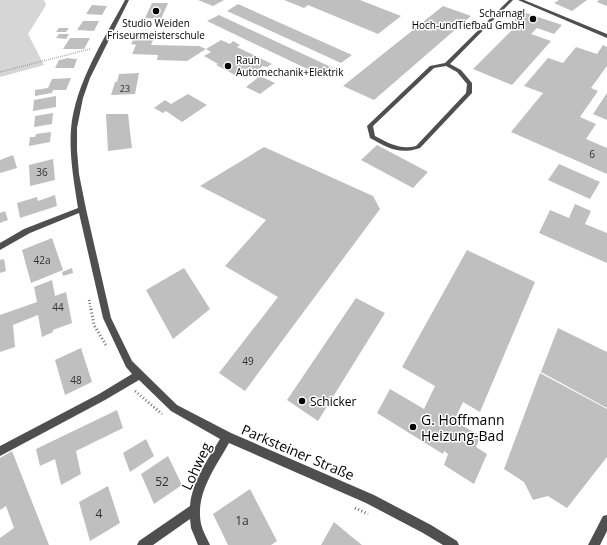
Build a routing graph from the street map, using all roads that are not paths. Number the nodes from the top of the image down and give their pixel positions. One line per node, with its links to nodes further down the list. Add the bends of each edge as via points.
1 (127, 0): 6 (street, Parksteiner Straße, via 87,78 80,98 74,128 74,150)
2 (511, 0): 5 (lane)
3 (520, 0): 4 (street)
4 (607, 36)
5 (447, 64): 5 (lane, via 432,67 370,126 372,137 395,149 408,150 418,147 469,93 470,84 459,71)
6 (82, 209): 7 (street, via 27,231); 8 (street, Parksteiner Straße, via 107,318 129,364)
7 (0, 247)
8 (139, 374): 9 (street, Parksteiner Straße, via 174,408); 10 (street)
9 (227, 437): 11 (street, Lohweg, via 198,492); 15 (street, Parksteiner Straße, via 370,499 427,528)
10 (0, 451)
11 (195, 509): 13 (street, Lohweg); 14 (street, Lohweg, via 196,524)
12 (607, 520): 16 (street)
13 (143, 545)
14 (204, 545)
15 (453, 545)
16 (594, 545)

